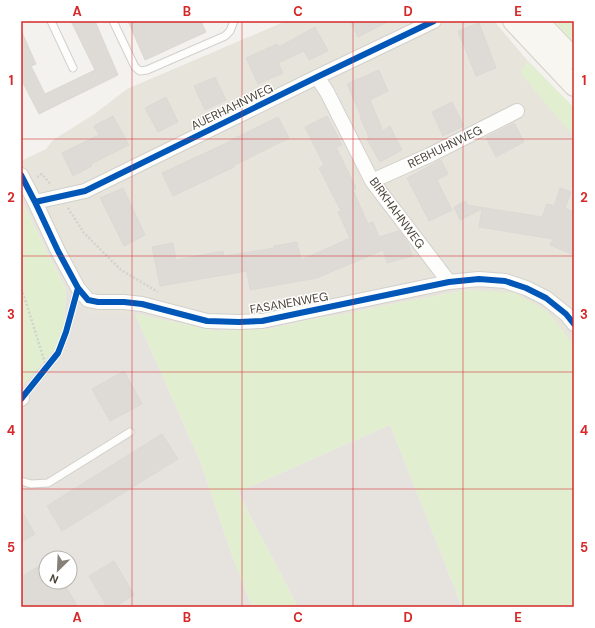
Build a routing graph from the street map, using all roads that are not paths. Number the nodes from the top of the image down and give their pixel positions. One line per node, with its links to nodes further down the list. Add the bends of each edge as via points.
1 (51, 21): 8 (lane)
2 (113, 21): 3 (lane, via 135,67 140,71 225,36)
3 (234, 21)
4 (434, 21): 9 (street, AUERHAHNWEG)
5 (513, 21): 10 (main road)
6 (538, 21): 7 (main road)
7 (574, 59)
8 (73, 68)
9 (317, 77): 13 (street, BIRKHAHNWEG); 14 (street, AUERHAHNWEG, via 85,191)
10 (574, 86)
11 (517, 111): 13 (street, REBHUHNWEG)
12 (21, 175): 14 (street, FASANENWEG)
13 (372, 181): 15 (street, BIRKHAHNWEG)
14 (35, 202): 15 (street, FASANENWEG, via 78,288 88,300 98,302 142,304 207,321 262,321)
15 (449, 282): 16 (street, FASANENWEG, via 479,279 505,281 526,288 546,298)
16 (574, 324)
17 (130, 432): 18 (lane, via 48,482 31,484)
18 (21, 481)

